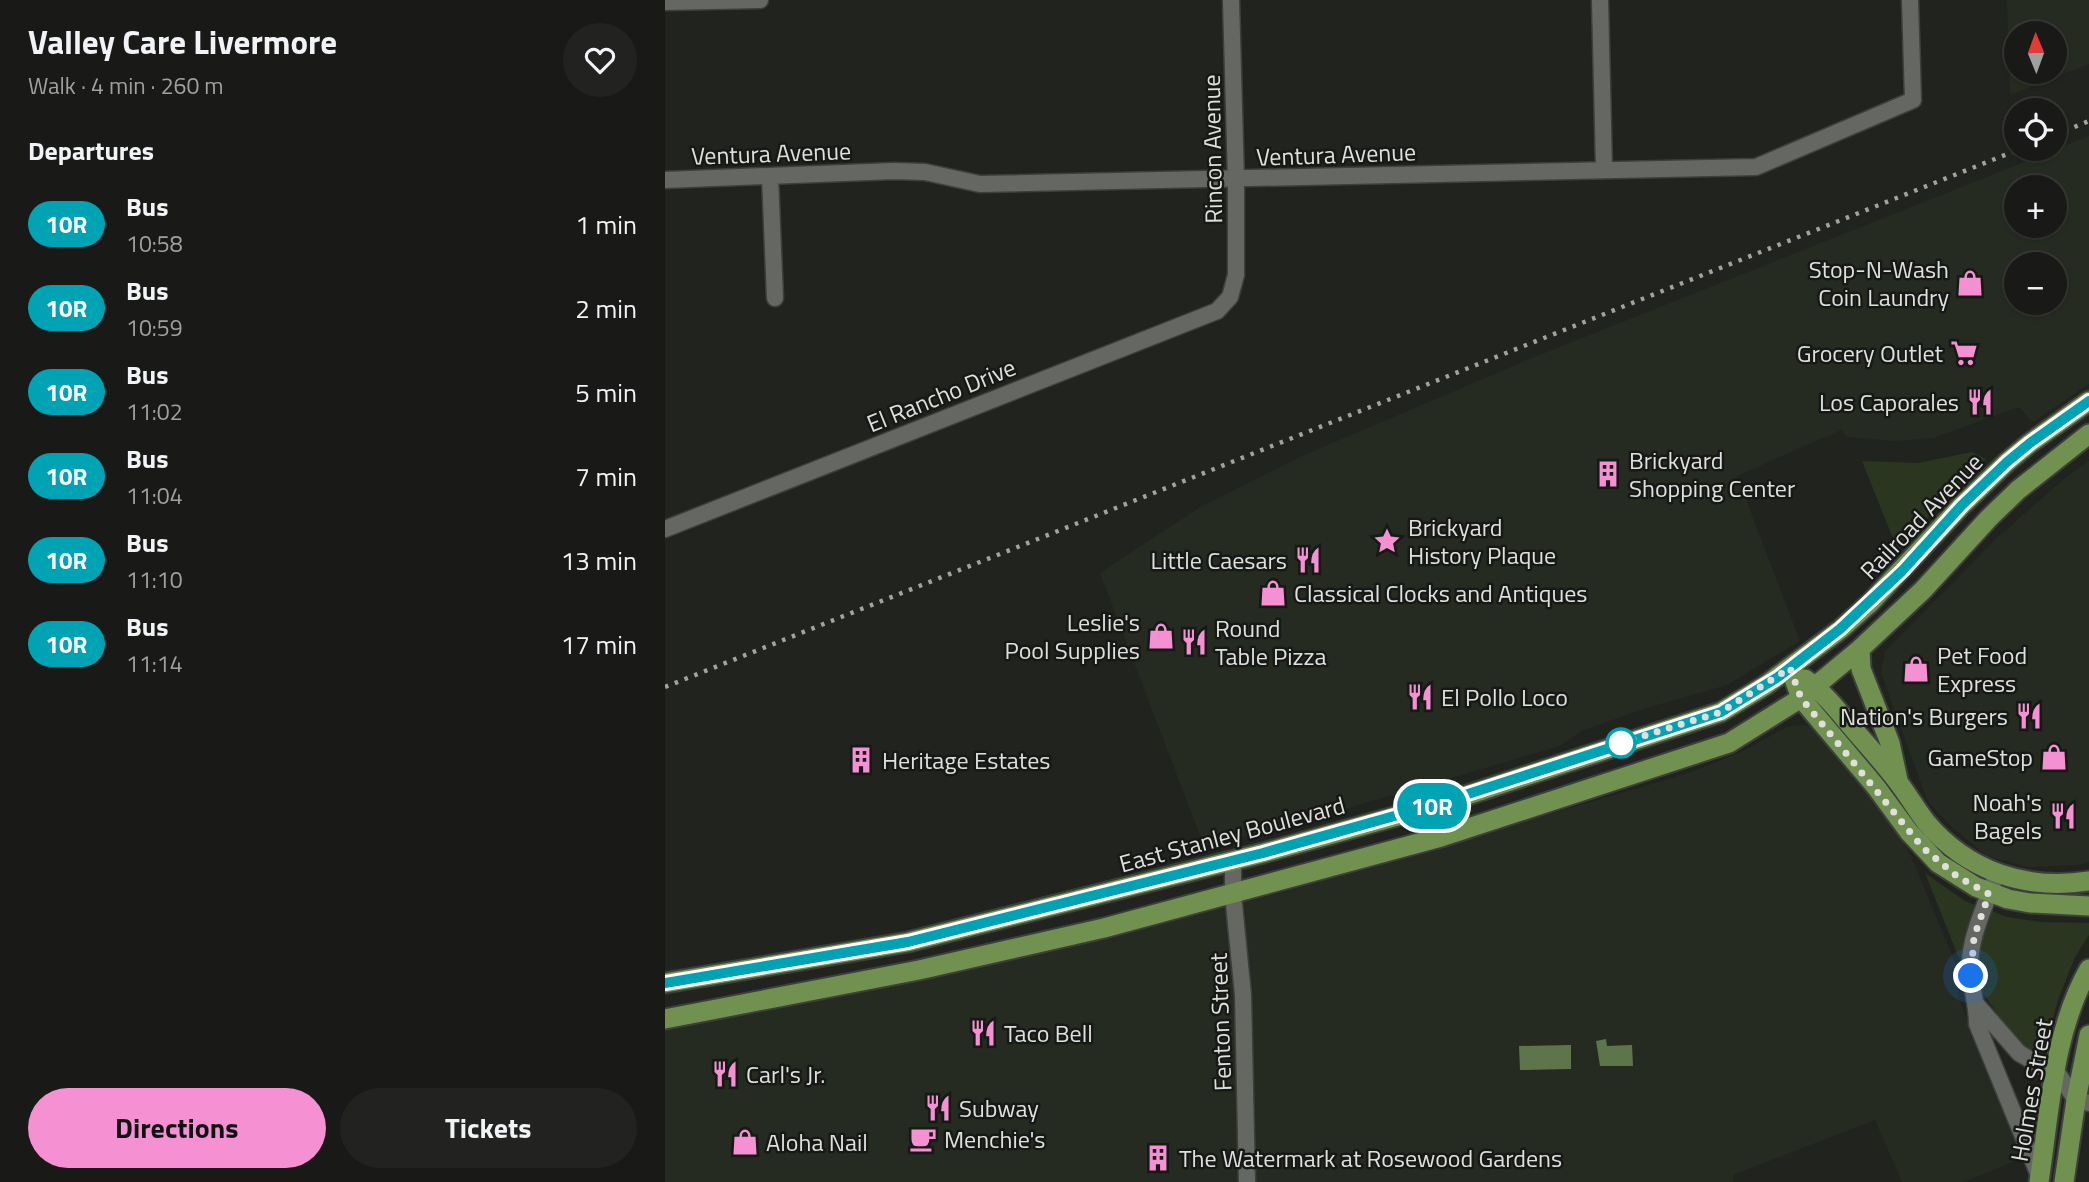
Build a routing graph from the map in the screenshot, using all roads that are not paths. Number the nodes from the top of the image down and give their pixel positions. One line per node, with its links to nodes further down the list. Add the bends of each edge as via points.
1 (759, 0): 5 (street)
2 (1231, 0): 9 (street, Rincon Avenue)
3 (1600, 0): 6 (street)
4 (1910, 0): 6 (street, Ventura Avenue, via 1913,100 1756,167)
5 (665, 2)
6 (1604, 169): 9 (street, Ventura Avenue)
7 (770, 176): 8 (street, Ventura Avenue); 9 (street, Ventura Avenue, via 925,172 980,184); 11 (street)
8 (665, 180)
9 (1236, 180): 10 (street, Rincon Avenue, via 1236,275)
10 (1230, 297): 14 (street, El Rancho Drive, via 1217,310)
11 (775, 298)
12 (2089, 401): 16 (main road, Railroad Avenue, via 2007,462 1870,603)
13 (2089, 434): 15 (main road, Railroad Avenue, via 2018,490)
14 (665, 529)
15 (1860, 649): 17 (main road, Railroad Avenue); 18 (main road, via 1861,670 1890,743)
16 (1790, 668): 17 (main road); 19 (main road, East Stanley Boulevard, via 1721,712 1437,804)
17 (1809, 692): 18 (main road); 22 (main road, via 1728,743 1441,837); 23 (main road, via 1923,848 1958,877)
18 (1898, 781): 20 (main road, via 1950,846)
19 (1233, 861): 22 (street, Fenton Street); 26 (main road, East Stanley Boulevard, via 908,942)
20 (1996, 874): 21 (main road, via 2058,884); 23 (street)
21 (2089, 881)
22 (1233, 894): 28 (main road, via 1104,929 932,967); 34 (street, Fenton Street, via 1243,995)
23 (1989, 894): 24 (main road, via 2030,903); 27 (street, via 1970,961)
24 (2089, 906)
25 (2089, 969): 30 (main road, Holmes Street, via 2068,1017)
26 (665, 984)
27 (1977, 1005): 30 (street, via 2019,1053); 33 (street, via 1977,1024)
28 (665, 1019)
29 (2089, 1035): 31 (main road, Holmes Street)
30 (2056, 1070): 32 (street); 33 (main road, Holmes Street)
31 (2084, 1079): 32 (main road, Holmes Street)
32 (2083, 1102): 35 (main road, Holmes Street)
33 (2039, 1180)
34 (1247, 1182)
35 (2064, 1182)

